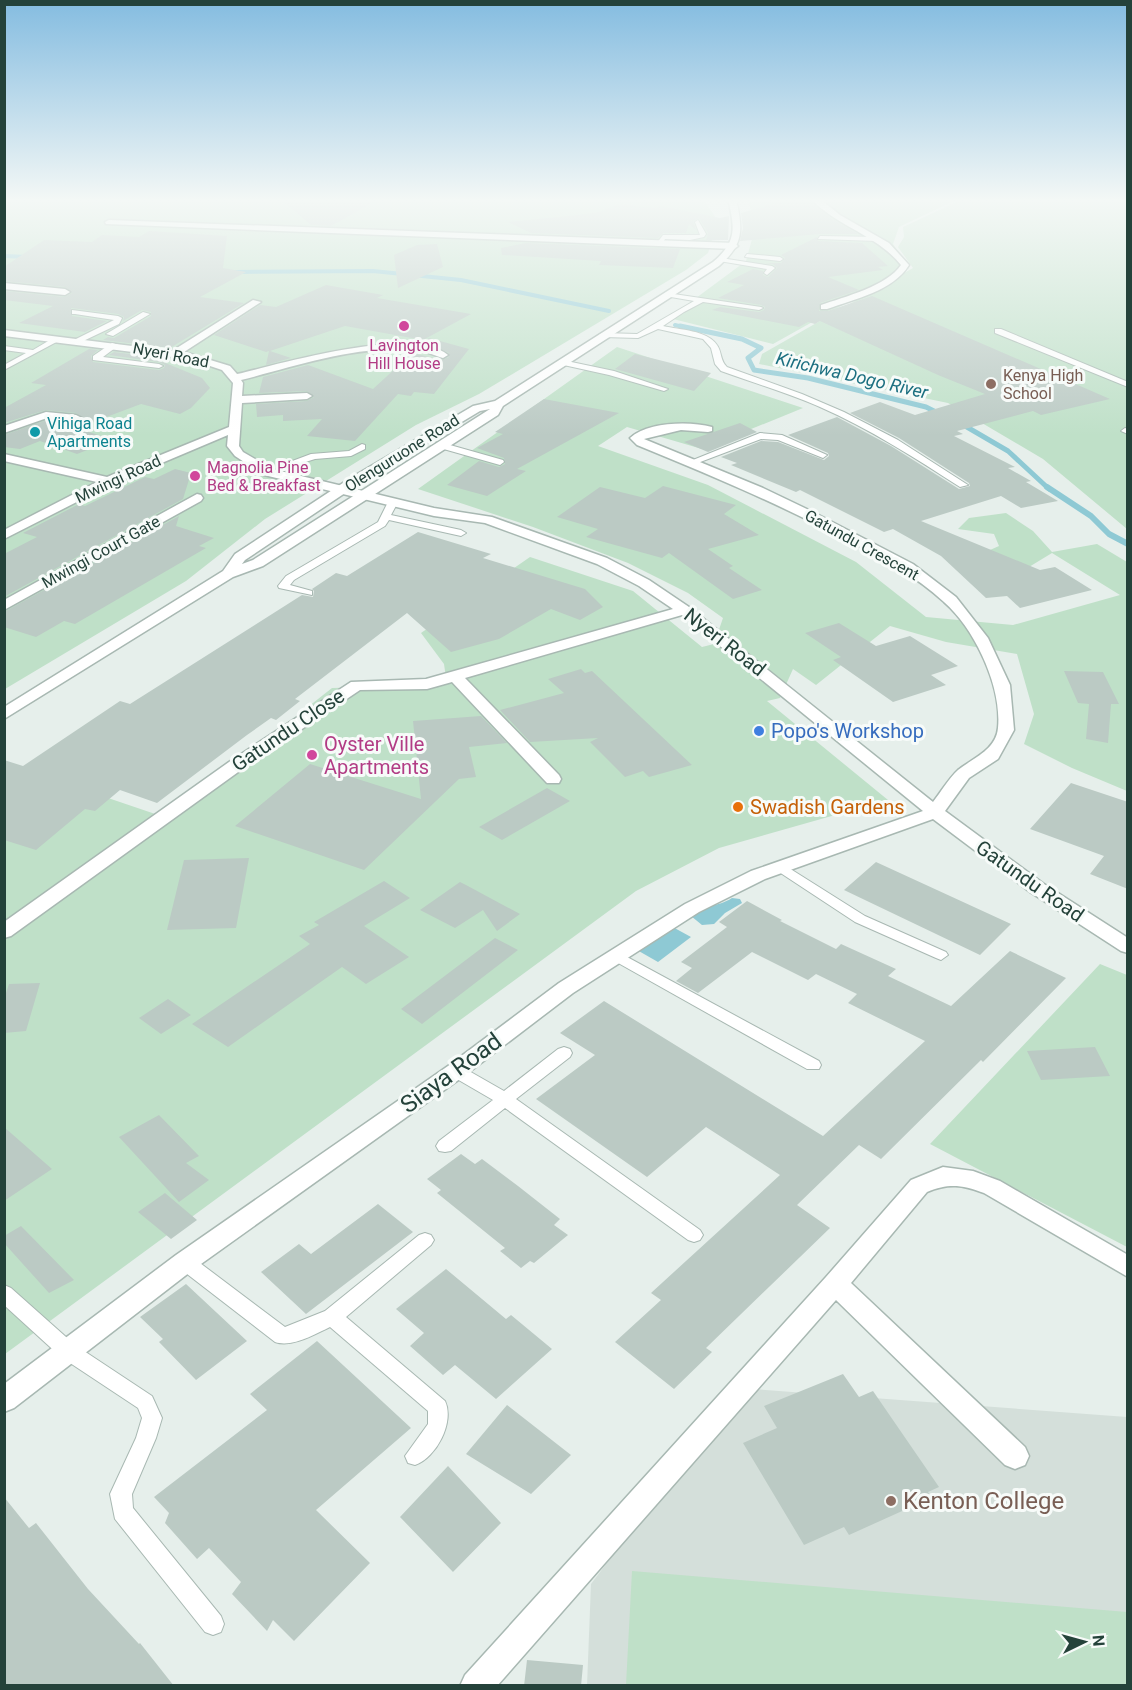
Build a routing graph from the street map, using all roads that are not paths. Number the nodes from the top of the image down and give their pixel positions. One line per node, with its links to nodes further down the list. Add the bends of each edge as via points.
1 (692, 278): 5 (street, Olenguruone Road)
2 (893, 278): 8 (street)
3 (4, 286): 4 (street)
4 (64, 292)
5 (667, 295): 6 (lane); 15 (street, Olenguruone Road)
6 (704, 299): 9 (lane); 12 (lane)
7 (256, 302): 22 (street)
8 (824, 307)
9 (759, 308)
10 (75, 312): 17 (lane, via 118,318)
11 (146, 314): 18 (lane)
12 (657, 327): 15 (lane, via 638,336); 47 (lane, via 711,340 724,369 847,416)
13 (998, 331): 28 (lane)
14 (4, 333): 16 (street, Nyeri Road)
15 (603, 335): 24 (street, Olenguruone Road)
16 (58, 339): 17 (street, Nyeri Road); 21 (lane)
17 (79, 341): 18 (street, Nyeri Road)
18 (95, 343): 19 (street, Nyeri Road)
19 (115, 345): 22 (street, Nyeri Road); 25 (lane, via 96,358)
20 (4, 348): 21 (lane)
21 (34, 352): 26 (lane)
22 (174, 354): 27 (street, Nyeri Road, via 212,362 226,368)
23 (443, 355): 27 (street, via 382,347)
24 (562, 362): 29 (lane); 32 (street, Olenguruone Road)
25 (159, 366)
26 (4, 368)
27 (235, 378): 31 (street, Nyeri Road)
28 (1128, 385)
29 (664, 389)
30 (307, 396): 31 (street)
31 (237, 400): 34 (street, Nyeri Road)
32 (498, 404): 37 (street, via 494,412); 46 (street, Olenguruone Road, via 477,408)
33 (76, 418): 36 (street, via 46,415)
34 (233, 429): 43 (street, Nyeri Road, via 233,447); 45 (street, Mwingi Road)
35 (708, 429): 42 (street, Gatundu Crescent, via 695,425 636,438 640,443)
36 (4, 430)
37 (442, 446): 41 (lane); 48 (street)
38 (362, 447): 44 (lane, via 351,453 314,456)
39 (823, 455): 42 (lane, via 771,435)
40 (7, 459): 45 (street)
41 (500, 462)
42 (692, 462): 64 (street, Gatundu Crescent, via 759,491 908,567 951,600 981,638 1002,684 1006,730 992,755 963,774)
43 (255, 463): 44 (street, Nyeri Road); 49 (street, Nyeri Road, via 268,472)
44 (283, 466): 46 (street, Nyeri Road)
45 (108, 481): 56 (street, Mwingi Road)
46 (353, 482): 48 (street, Nyeri Road); 49 (street, Olenguruone Road)
47 (963, 485)
48 (377, 488): 50 (street); 54 (street, Nyeri Road, via 473,512)
49 (342, 490): 50 (street, Nyeri Road); 57 (street, Olenguruone Road, via 240,557)
50 (365, 495): 52 (street, Nyeri Road); 57 (street, via 258,563)
51 (197, 498): 59 (street, Mwingi Court Gate)
52 (393, 502): 53 (lane); 54 (street, Nyeri Road)
53 (388, 517): 55 (lane); 58 (lane, via 283,586)
54 (487, 520): 60 (street, Nyeri Road, via 603,561)
55 (461, 533)
56 (4, 535)
57 (228, 574): 62 (street, Olenguruone Road)
58 (308, 593)
59 (4, 606)
60 (684, 610): 61 (street, Gatundu Close); 64 (street, Nyeri Road)
61 (456, 677): 63 (street); 66 (street, Gatundu Close, via 428,684 368,684 348,690)
62 (4, 714)
63 (553, 779)
64 (935, 812): 65 (street, Siaya Road); 67 (street, Gatundu Road, via 1037,888)
65 (781, 867): 68 (lane, via 860,919); 69 (street, Siaya Road, via 692,908)
66 (4, 932)
67 (1128, 946)
68 (941, 954)
69 (616, 956): 71 (lane); 72 (street, Siaya Road, via 566,988)
70 (564, 1053): 73 (lane)
71 (813, 1065)
72 (456, 1071): 73 (lane); 77 (street, Siaya Road)
73 (504, 1100): 74 (lane); 75 (lane)
74 (445, 1146)
75 (694, 1235)
76 (425, 1240): 81 (lane)
77 (185, 1262): 81 (lane, via 282,1336); 82 (street, Siaya Road)
78 (1128, 1267): 79 (street, via 992,1187 942,1176 919,1186)
79 (836, 1284): 85 (street); 87 (street)
80 (4, 1293): 82 (lane)
81 (332, 1317): 84 (lane, via 438,1407 438,1427)
82 (68, 1351): 83 (street, Siaya Road); 86 (lane, via 146,1401 152,1418 121,1494 123,1512)
83 (4, 1400)
84 (415, 1456)
85 (1015, 1456)
86 (213, 1624)
87 (476, 1686)

